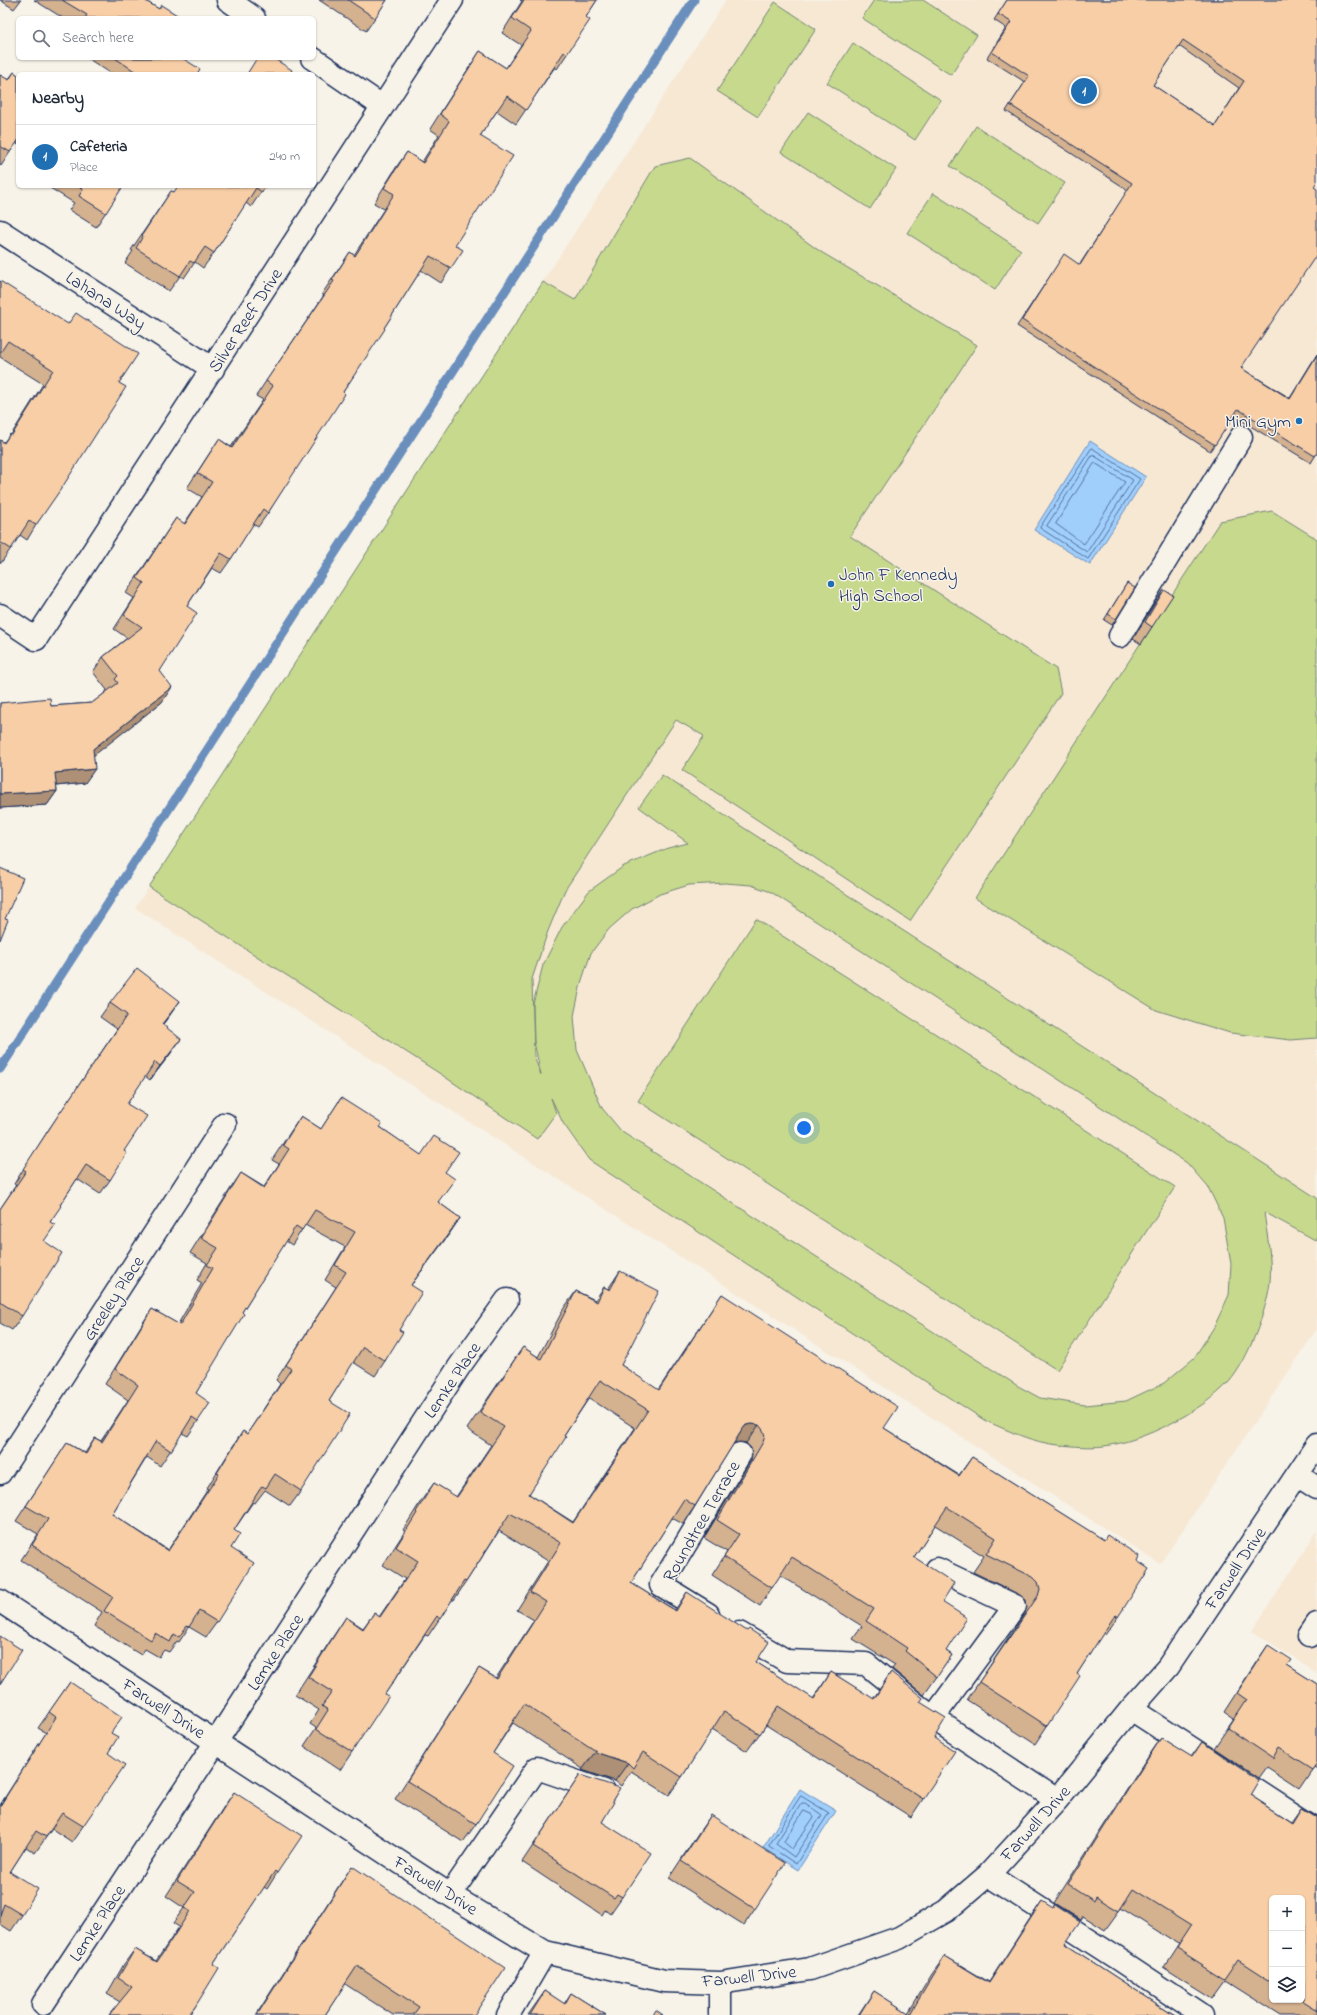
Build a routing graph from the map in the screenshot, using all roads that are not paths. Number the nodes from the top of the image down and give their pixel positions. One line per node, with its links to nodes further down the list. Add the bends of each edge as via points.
1 (228, 0): 3 (street)
2 (452, 0): 5 (street, Silver Reef Drive)
3 (251, 16)
4 (315, 60): 5 (street)
5 (382, 106): 7 (street, Silver Reef Drive)
6 (0, 231): 7 (street, Lahana Way)
7 (213, 369): 9 (street, Silver Reef Drive, via 36,639)
8 (1241, 438): 10 (street)
9 (0, 615)
10 (1120, 636)
11 (226, 1124): 15 (street, Greeley Place)
12 (507, 1300): 22 (street, Lemke Place, via 460,1367)
13 (1317, 1445): 16 (street, Farwell Drive)
14 (740, 1454): 21 (street, Roundtree Terrace, via 661,1585 787,1661 866,1664)
15 (0, 1473)
16 (1297, 1475): 17 (street); 20 (street, Farwell Drive, via 1168,1667)
17 (1317, 1488)
18 (937, 1569): 21 (street, via 1015,1606)
19 (0, 1601): 22 (street, Farwell Drive)
20 (1131, 1709): 24 (street, Farwell Drive); 25 (street)
21 (933, 1718): 24 (street, Roundtree Terrace)
22 (216, 1742): 27 (street, Farwell Drive); 30 (street, Lemke Place)
23 (611, 1793): 27 (street, via 537,1768)
24 (1057, 1800): 26 (street, Farwell Drive)
25 (1317, 1830)
26 (988, 1875): 29 (street, Farwell Drive, via 946,1911 899,1938 810,1969); 33 (street)
27 (450, 1895): 28 (street, Farwell Drive)
28 (545, 1952): 29 (street, Farwell Drive, via 664,1981); 31 (street)
29 (720, 1983): 32 (street)
30 (43, 2004)
31 (508, 2015)
32 (720, 2015)
33 (1202, 2015)

